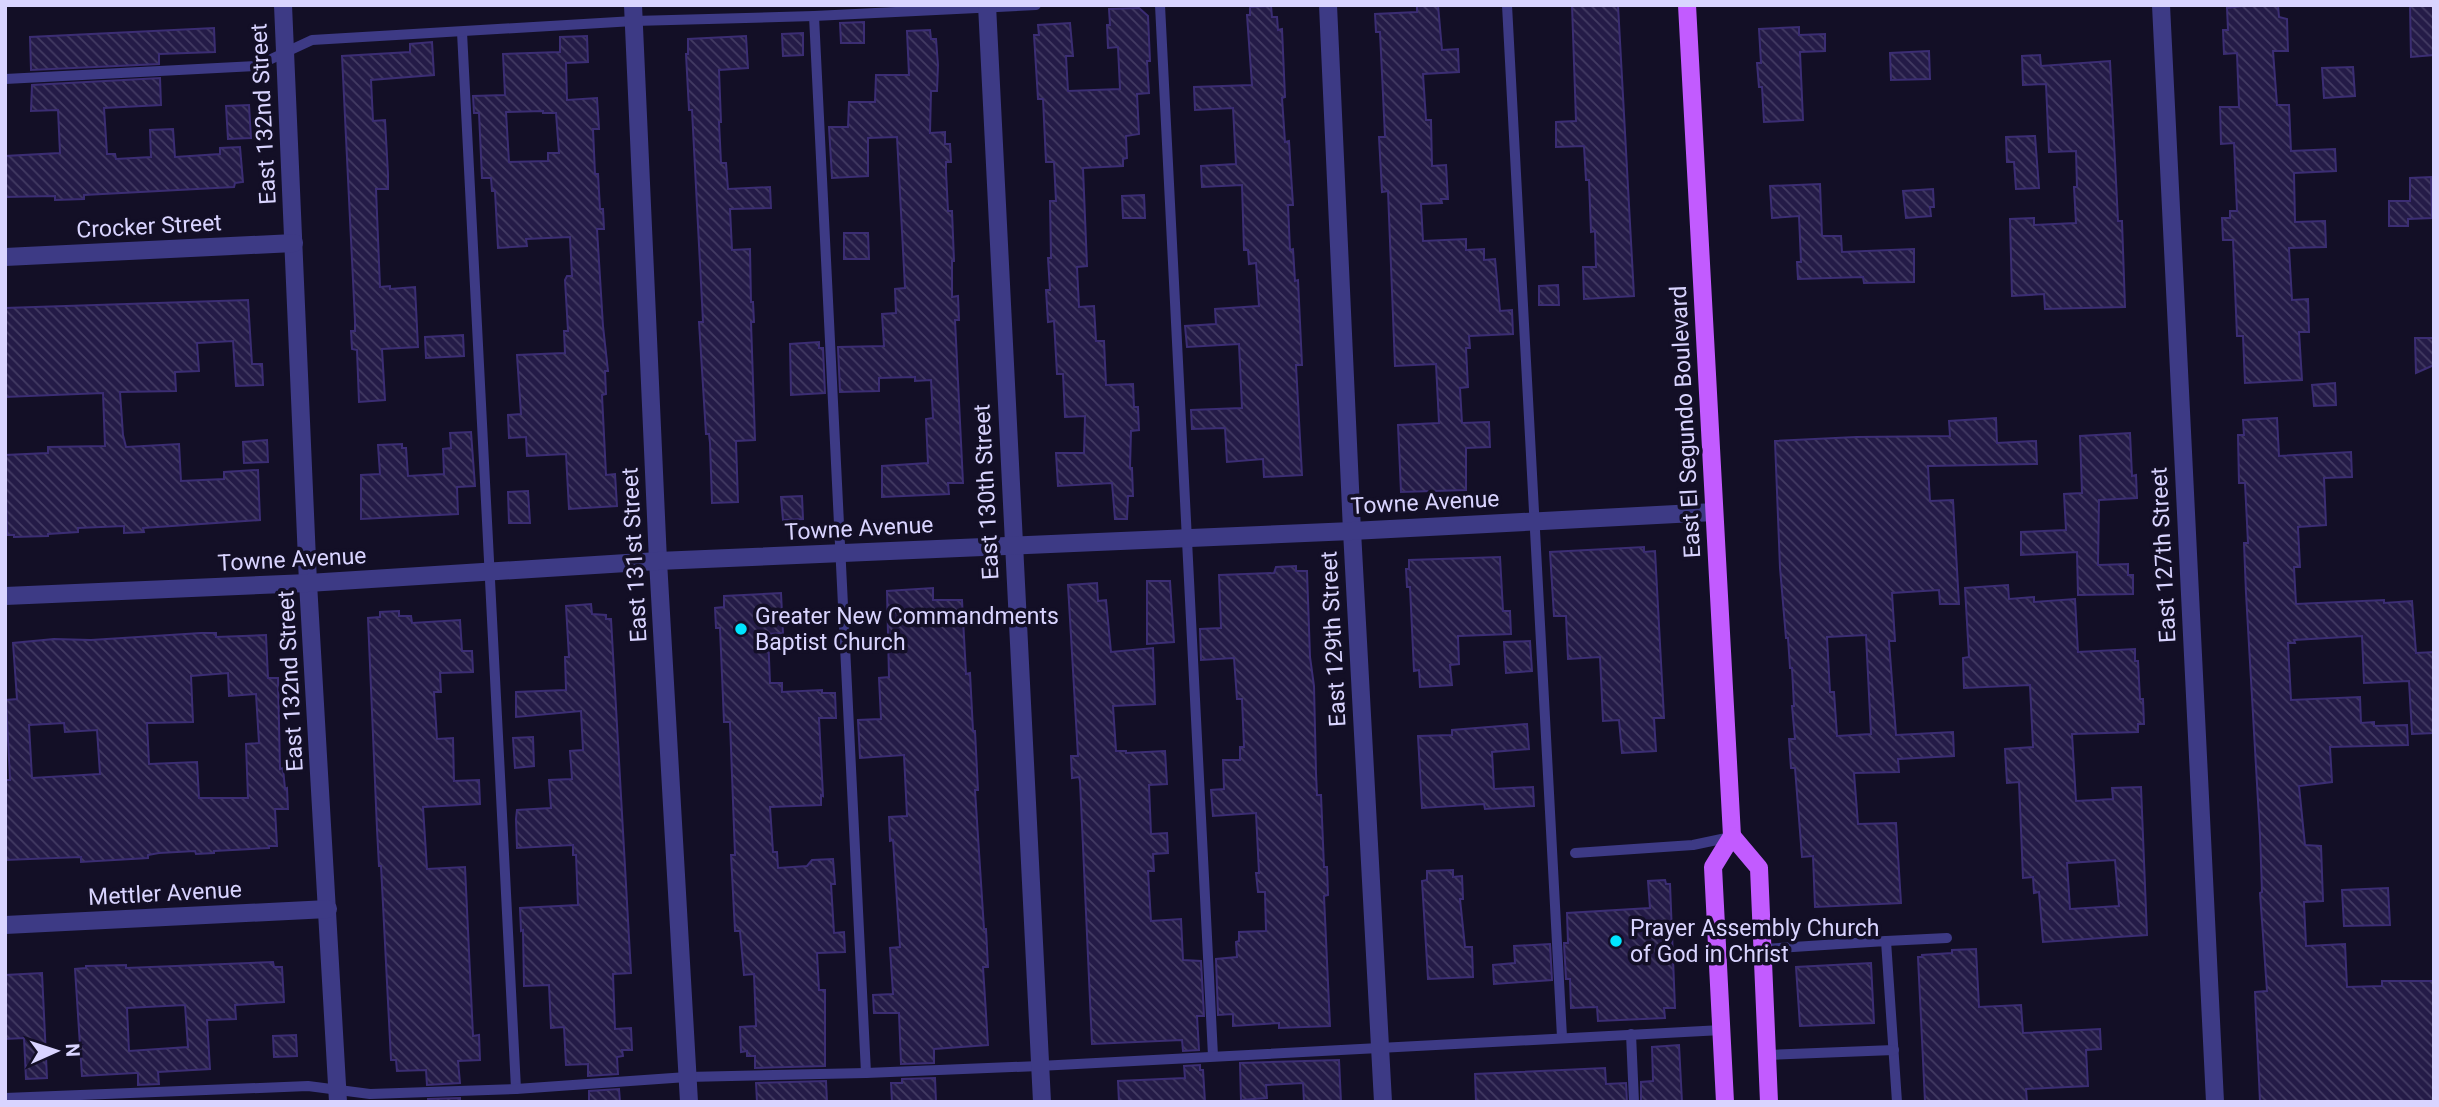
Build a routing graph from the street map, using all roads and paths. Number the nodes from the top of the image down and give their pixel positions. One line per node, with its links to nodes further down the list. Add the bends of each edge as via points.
1 (283, 5): 12 (street, East 132nd Street)
2 (1036, 5): 8 (lane)
3 (1160, 5): 19 (lane)
4 (1328, 5): 18 (street, East 129th Street)
5 (1507, 5): 17 (lane)
6 (1687, 5): 16 (main road, East El Segundo Boulevard)
7 (2161, 5): 53 (street, East 127th Street)
8 (987, 6): 10 (lane); 20 (street, East 130th Street)
9 (633, 13): 10 (lane); 11 (lane); 22 (street, East 131st Street)
10 (814, 16): 21 (lane)
11 (462, 32): 12 (lane, via 312,40); 23 (lane)
12 (285, 53): 13 (lane, via 256,66); 14 (street, East 132nd Street)
13 (5, 79)
14 (294, 243): 15 (street, Crocker Street); 24 (street, East 132nd Street)
15 (5, 257)
16 (1714, 512): 17 (street, Towne Avenue); 26 (main road, East El Segundo Boulevard)
17 (1534, 521): 18 (street, Towne Avenue); 35 (lane)
18 (1352, 531): 19 (street, Towne Avenue); 36 (street, East 129th Street)
19 (1186, 538): 20 (street, Towne Avenue); 39 (lane)
20 (1013, 545): 21 (street, Towne Avenue); 40 (street, East 130th Street)
21 (840, 554): 22 (street, Towne Avenue); 41 (lane)
22 (659, 561): 23 (street, Towne Avenue); 42 (street, East 131st Street)
23 (489, 573): 24 (street, Towne Avenue); 43 (lane)
24 (308, 583): 25 (street, Towne Avenue); 28 (street, East 132nd Street)
25 (5, 596)
26 (1732, 836): 27 (lane, via 1693,845); 32 (main road, via 1759,868); 33 (main road, via 1713,867)
27 (1575, 853)
28 (328, 909): 29 (street, Mettler Avenue); 44 (street, East 132nd Street)
29 (5, 925)
30 (1947, 938): 31 (lane)
31 (1886, 941): 32 (lane); 37 (lane)
32 (1763, 948): 38 (main road)
33 (1722, 1030): 34 (lane); 50 (main road)
34 (1631, 1034): 35 (lane); 49 (lane)
35 (1562, 1037): 36 (lane)
36 (1379, 1047): 39 (lane); 48 (street, East 129th Street)
37 (1894, 1049): 38 (lane); 52 (lane)
38 (1768, 1055): 51 (main road)
39 (1213, 1056): 40 (lane)
40 (1039, 1066): 41 (lane); 47 (street, East 130th Street)
41 (866, 1073): 42 (lane)
42 (687, 1077): 43 (lane); 46 (street, East 131st Street)
43 (516, 1088): 44 (lane)
44 (338, 1096): 45 (lane, via 308,1086)
45 (5, 1098)
46 (689, 1102)
47 (1042, 1102)
48 (1382, 1102)
49 (1634, 1102)
50 (1725, 1102)
51 (1769, 1102)
52 (1897, 1102)
53 (2215, 1102)

